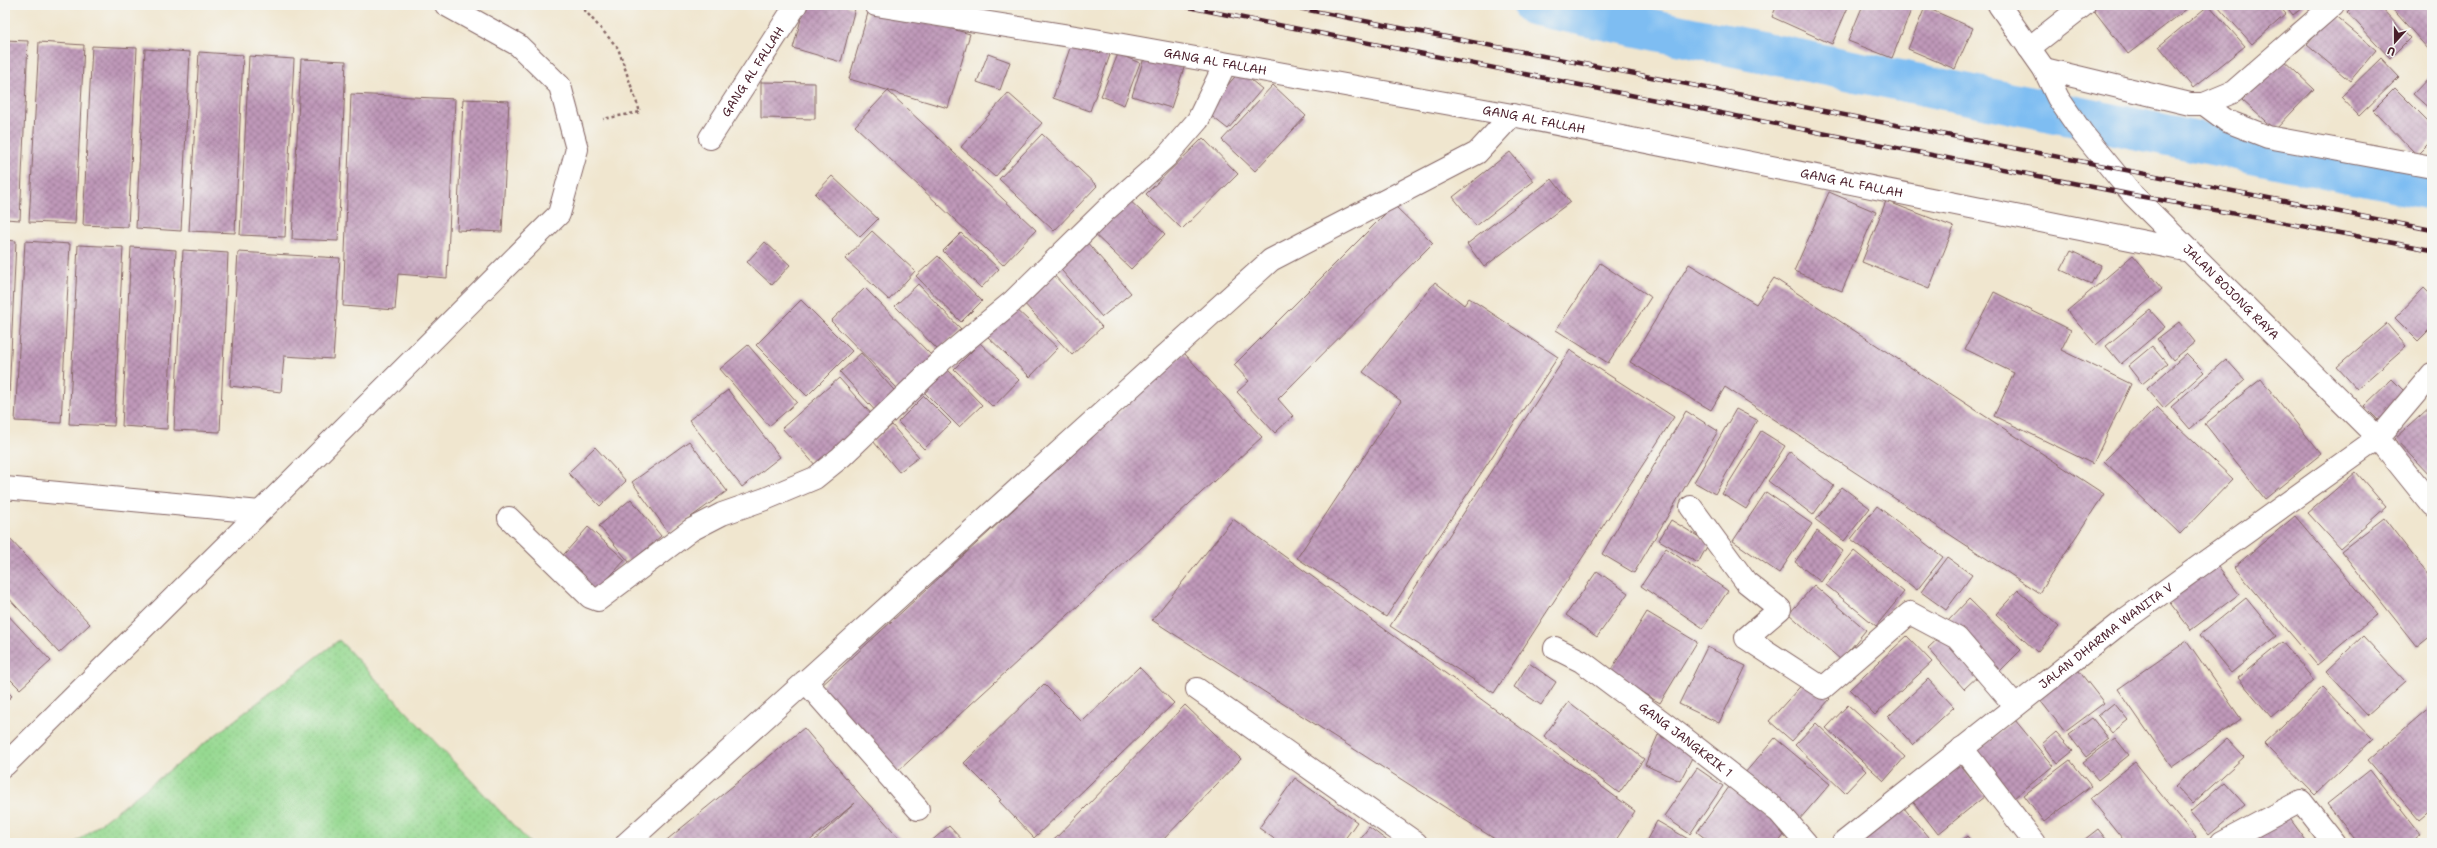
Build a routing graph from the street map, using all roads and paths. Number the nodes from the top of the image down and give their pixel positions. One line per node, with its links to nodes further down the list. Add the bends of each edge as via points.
1 (446, 5): 13 (street, via 518,45 560,86)
2 (580, 5): 13 (path, via 618,48 640,112)
3 (796, 5): 14 (street, GANG AL FALLAH)
4 (876, 5): 9 (street, GANG AL FALLAH)
5 (1998, 5): 8 (street, JALAN BOJONG RAYA)
6 (2084, 5): 8 (street)
7 (2333, 5): 11 (street, via 2233,92)
8 (2029, 48): 10 (street, JALAN BOJONG RAYA)
9 (1225, 64): 12 (street, GANG AL FALLAH); 23 (street, via 1198,120 1166,157 1106,210 1012,302 942,360 841,457 815,478 722,514 691,530 598,600 590,597)
10 (2044, 70): 11 (street, via 2190,104); 16 (street, JALAN BOJONG RAYA, via 2058,98 2083,134 2134,196)
11 (2204, 104): 15 (street, via 2227,121 2268,137)
12 (1512, 115): 16 (street, GANG AL FALLAH); 25 (street, via 1477,153 1271,260)
13 (571, 126): 22 (street, via 577,148 559,214)
14 (710, 138)
15 (2432, 167)
16 (2190, 251): 18 (street, JALAN BOJONG RAYA)
17 (2432, 374): 18 (street, JALAN DHARMA WANITA V)
18 (2378, 438): 20 (street, JALAN BOJONG RAYA); 27 (street, JALAN DHARMA WANITA V, via 2127,618)
19 (5, 488): 22 (street)
20 (2432, 505)
21 (1690, 507): 27 (street, via 1746,582 1780,609 1746,638 1823,688 1910,612 1957,638)
22 (260, 512): 29 (street)
23 (509, 518)
24 (1555, 648): 33 (street, GANG JANGKRIK 1, via 1581,661 1714,761 1779,812)
25 (805, 681): 30 (street); 31 (street)
26 (1197, 689): 32 (street)
27 (2015, 706): 28 (street, JALAN DHARMA WANITA V)
28 (1962, 748): 34 (street, JALAN DHARMA WANITA V); 35 (street)
29 (5, 765)
30 (918, 809)
31 (627, 843)
32 (1416, 843)
33 (1806, 843)
34 (1843, 843)
35 (2035, 843)
36 (2222, 843): 37 (street, via 2301,800)
37 (2334, 843)

